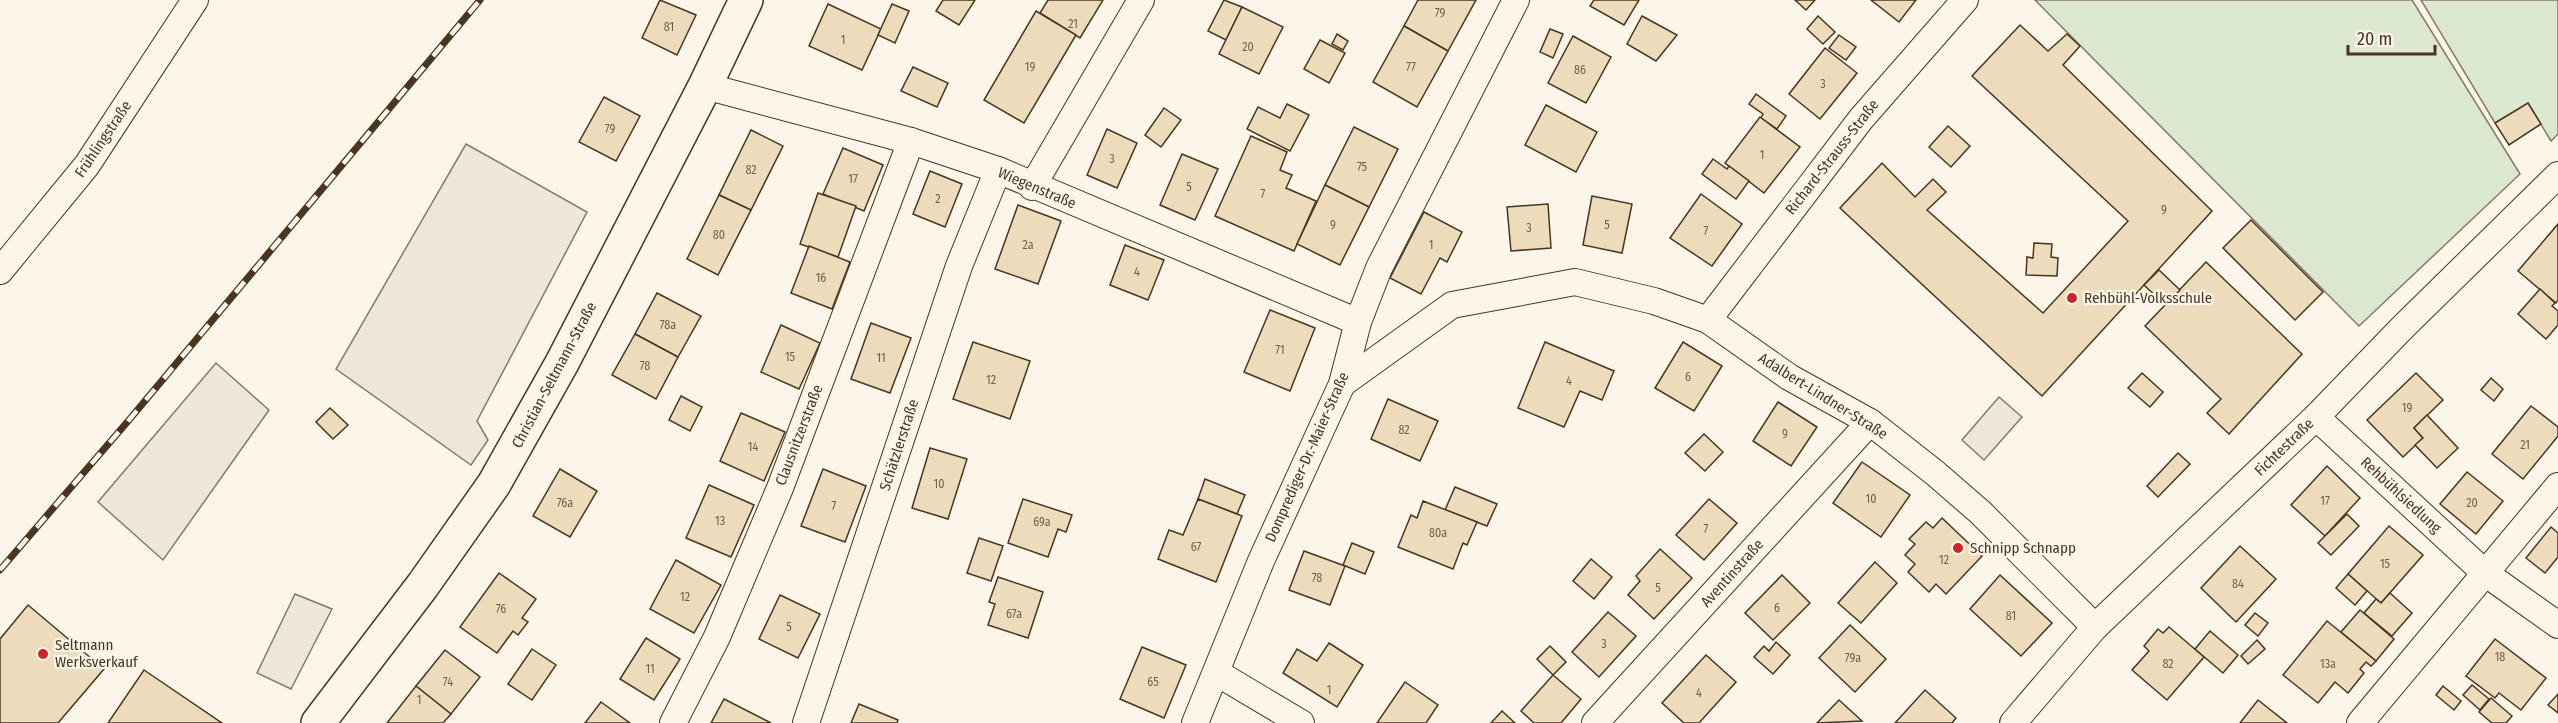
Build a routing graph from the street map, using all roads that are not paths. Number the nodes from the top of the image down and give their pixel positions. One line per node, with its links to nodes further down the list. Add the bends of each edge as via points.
1 (195, 0): 11 (street, Frühlingstraße, via 87,165)
2 (746, 0): 6 (main road, Christian-Seltmann-Straße)
3 (1141, 0): 10 (street)
4 (1516, 0): 13 (street, Domprediger-Dr.-Maier-Straße, via 1379,268)
5 (1965, 0): 12 (street, Richard-Strauss-Straße, via 1861,119)
6 (705, 86): 7 (street, Wiegenstraße); 22 (main road, Christian-Seltmann-Straße, via 562,363 494,484)
7 (911, 141): 8 (street, Wiegenstraße); 23 (street, Clausnitzerstraße, via 780,488 717,637)
8 (998, 170): 10 (street, Wiegenstraße); 24 (street, Schätzlerstraße, via 959,266)
9 (2558, 175): 15 (street, Fichtestraße)
10 (1032, 186): 13 (street, Wiegenstraße)
11 (0, 271)
12 (1708, 320): 14 (street, Adalbert-Lindner-Straße, via 1654,301 1575,282 1452,305); 16 (street, Adalbert-Lindner-Straße, via 1789,377)
13 (1358, 322): 14 (street, Domprediger-Dr.-Maier-Straße)
14 (1342, 384): 21 (street, Domprediger-Dr.-Maier-Straße, via 1261,561)
15 (2316, 417): 18 (street, Rehbühlsiedlung); 20 (street, Fichtestraße)
16 (1870, 422): 20 (street, Adalbert-Lindner-Straße, via 1980,512); 27 (street, Aventinstraße)
17 (2558, 486): 18 (street)
18 (2485, 573): 19 (street, Rehbühlsiedlung); 29 (street)
19 (2558, 625)
20 (2095, 627): 28 (street, Fichtestraße)
21 (1216, 673): 25 (street, Domprediger-Dr.-Maier-Straße); 26 (street)
22 (318, 723)
23 (673, 723)
24 (806, 723)
25 (1195, 723)
26 (1301, 723)
27 (1595, 723)
28 (2013, 723)
29 (2360, 723)

